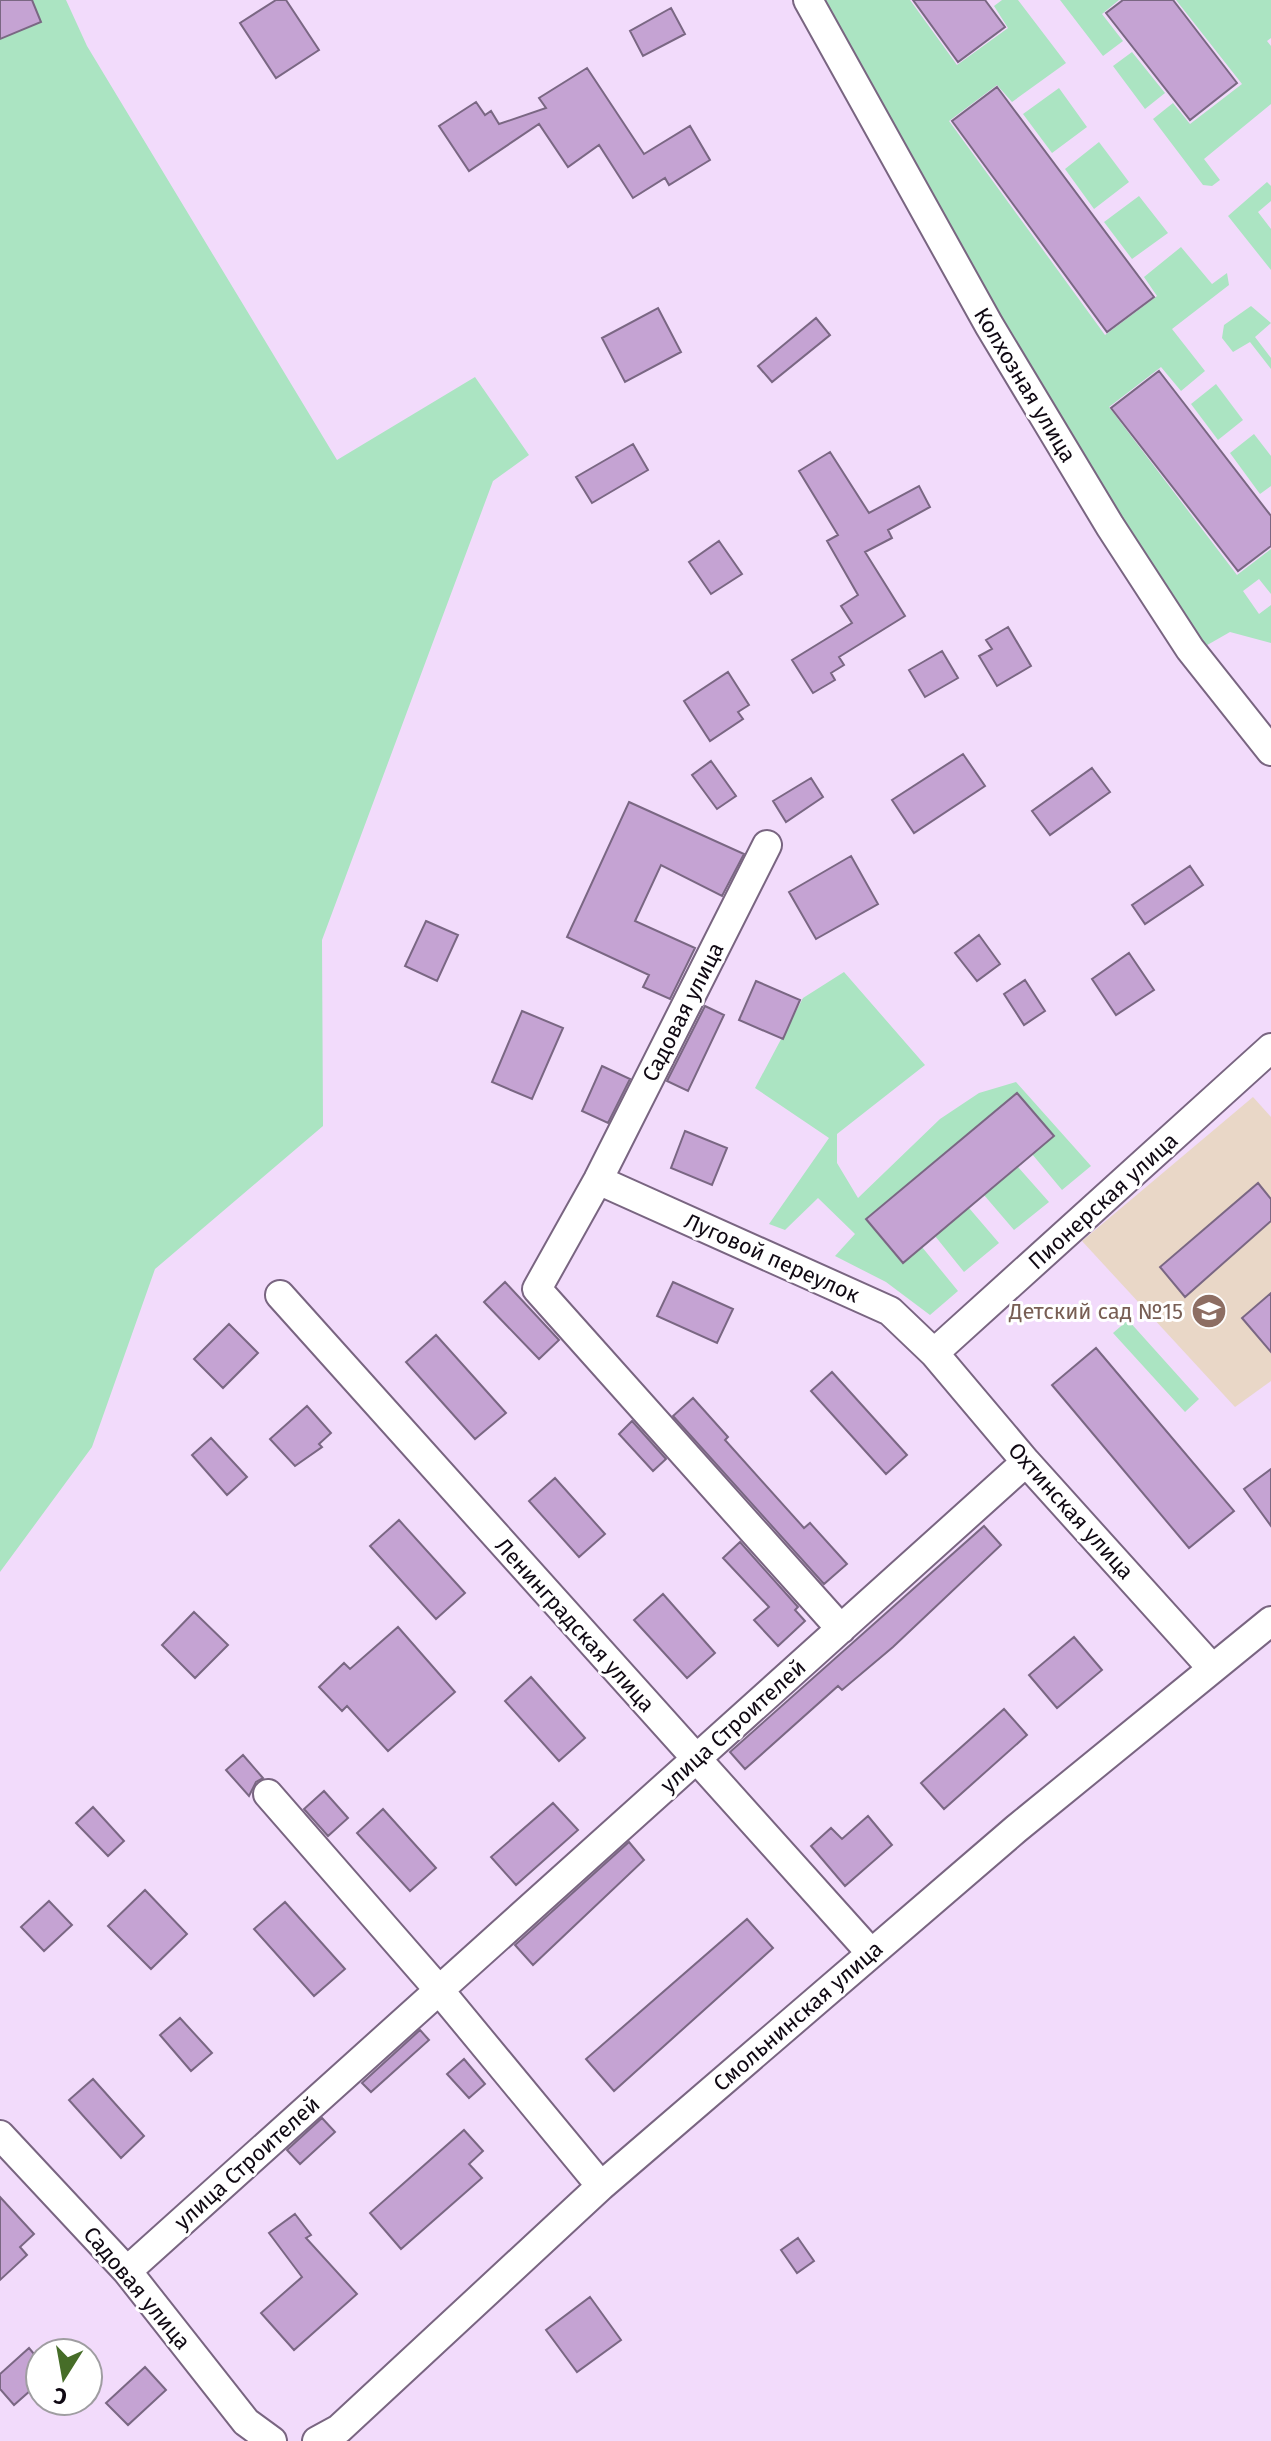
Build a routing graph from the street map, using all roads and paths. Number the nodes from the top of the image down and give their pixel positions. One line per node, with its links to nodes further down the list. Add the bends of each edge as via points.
1 (808, 0): 2 (street, Колхозная улица, via 989,325 1110,526 1190,649)
2 (1271, 751)
3 (767, 845): 5 (street, Садовая улица)
4 (1271, 1048): 7 (street, Пионерская улица)
5 (598, 1180): 7 (street, Луговой переулок, via 890,1311); 10 (street, Садовая улица, via 537,1289)
6 (280, 1295): 12 (street, Ленинградская улица)
7 (934, 1353): 8 (street, Охтинская улица)
8 (1026, 1462): 10 (street, улица Строителей); 11 (street, Охтинская улица)
9 (1271, 1621): 11 (street, Смольнинская улица)
10 (841, 1629): 12 (street, улица Строителей)
11 (1211, 1667): 14 (street, Смольнинская улица)
12 (698, 1757): 14 (street, Ленинградская улица); 15 (street, улица Строителей)
13 (268, 1794): 15 (street)
14 (871, 1953): 17 (street, Смольнинская улица)
15 (439, 1990): 17 (street); 18 (street, улица Строителей)
16 (0, 2135): 18 (street, Садовая улица)
17 (601, 2186): 19 (street, Смольнинская улица)
18 (127, 2271): 20 (street, Садовая улица, via 246,2422)
19 (334, 2437)
20 (272, 2441)

